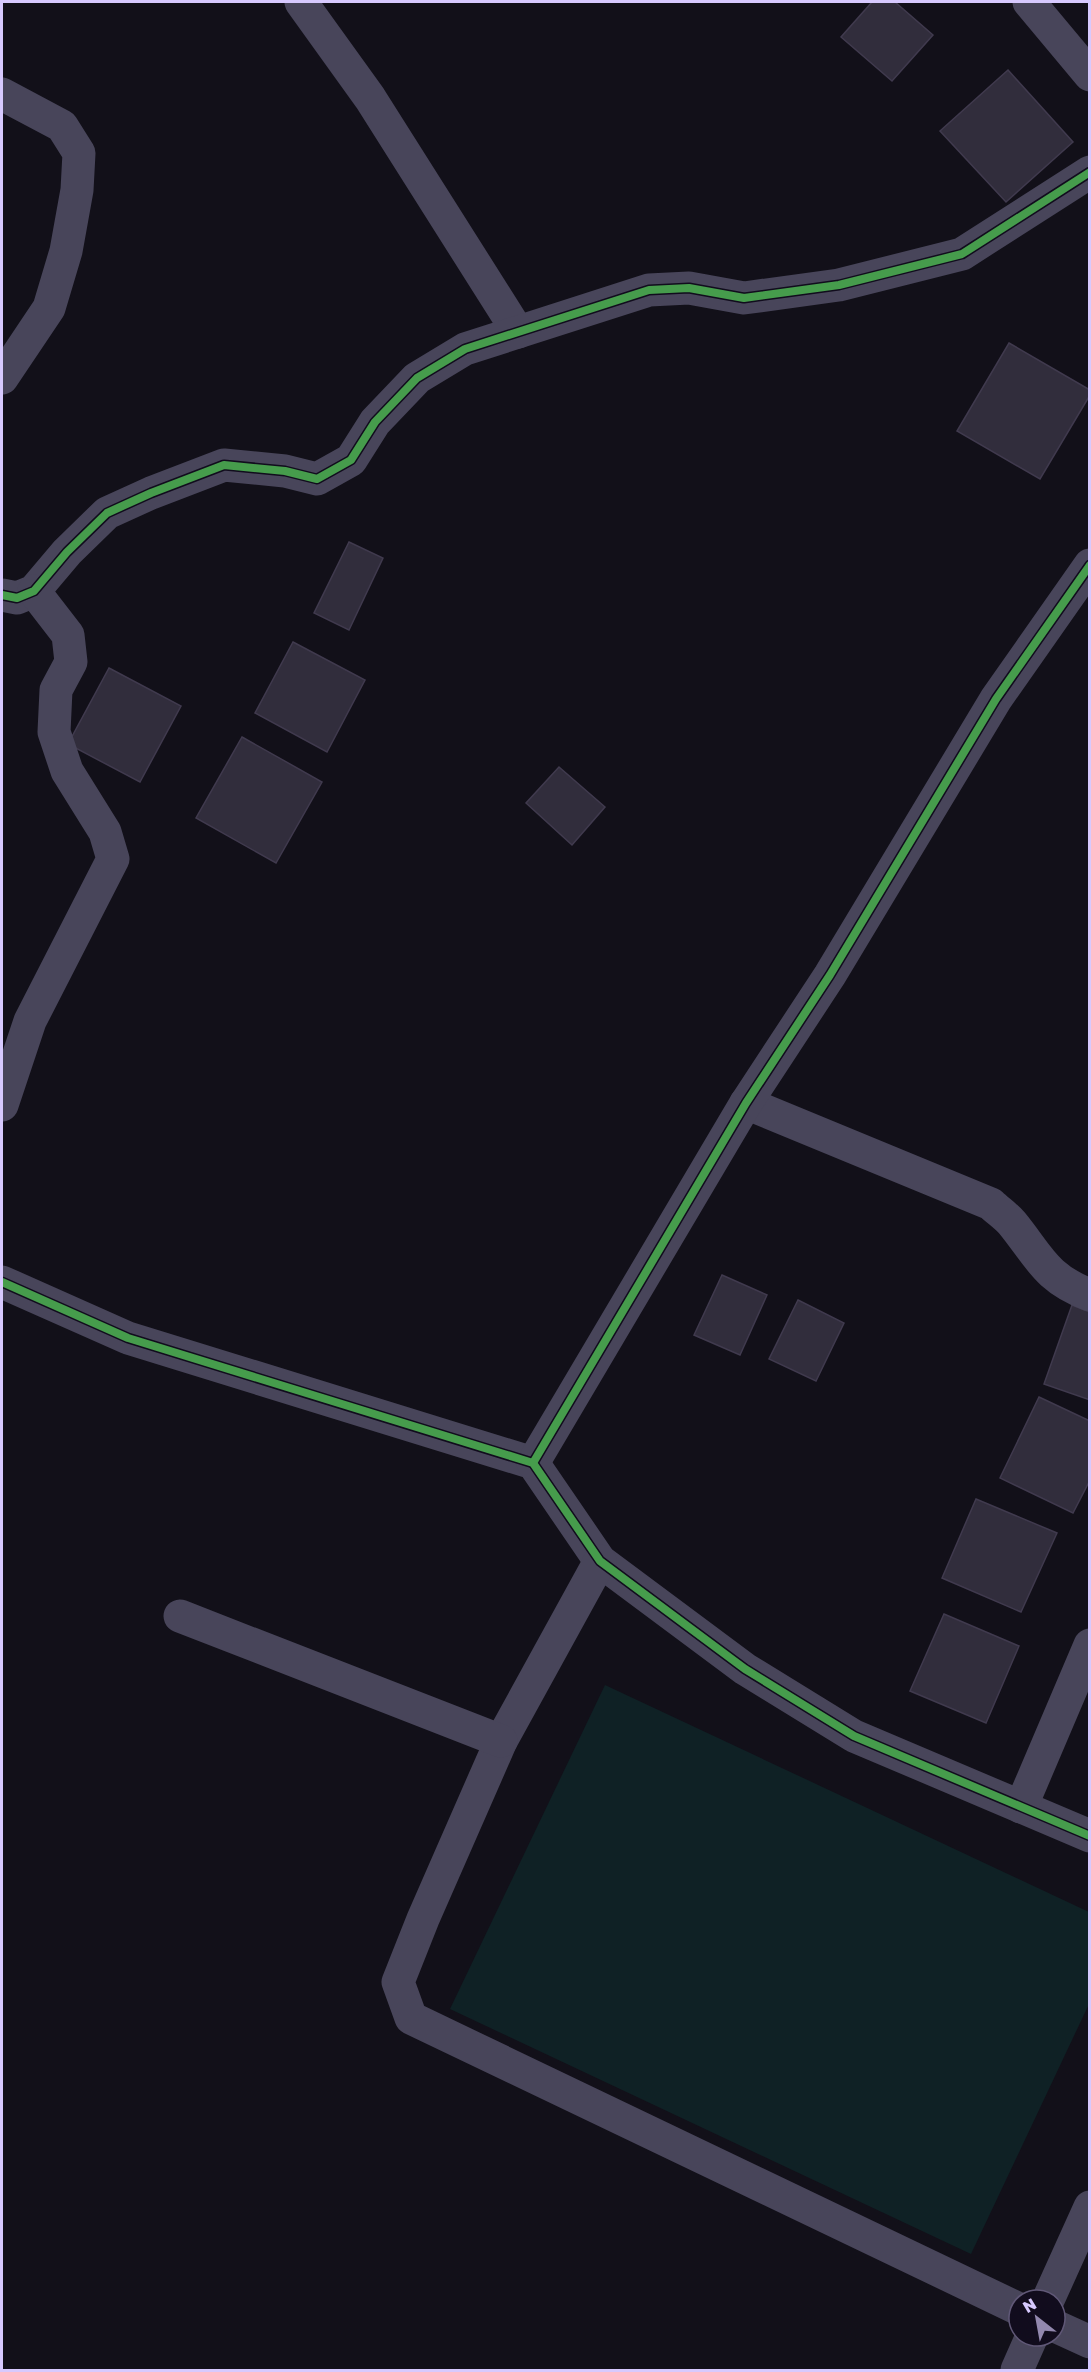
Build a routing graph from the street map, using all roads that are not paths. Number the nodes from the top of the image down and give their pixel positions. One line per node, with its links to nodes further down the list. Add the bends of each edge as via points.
1 (300, 2): 6 (street, via 370,98)
2 (1029, 2): 3 (street)
3 (1089, 75)
4 (2, 94): 7 (street, via 62,126 79,153 66,251 49,308)
5 (1089, 172): 6 (street, via 962,254 839,285 744,298 689,288 650,290)
6 (518, 332): 9 (street, via 465,349 417,378 375,422 351,460 317,479 285,471 224,465 150,493 107,513)
7 (2, 378)
8 (1089, 565): 11 (street, via 996,699 830,975)
9 (34, 591): 10 (street, via 17,598); 12 (street, via 68,635 70,662 56,690 54,732 67,771 105,832 113,859 30,1021)
10 (2, 595)
11 (746, 1103): 15 (street, via 990,1204 1011,1221 1051,1274); 16 (street)
12 (2, 1106)
13 (2, 1265): 14 (street)
14 (2, 1282): 16 (street, via 128,1338)
15 (1089, 1295)
16 (533, 1463): 17 (street)
17 (600, 1561): 20 (street); 21 (street, via 745,1669 854,1736)
18 (180, 1616): 20 (street)
19 (1089, 1645): 21 (street)
20 (501, 1742): 25 (street, via 398,1982 411,2018)
21 (1021, 1807): 22 (street)
22 (1089, 1836)
23 (1089, 2207): 24 (street)
24 (1053, 2288)
25 (1007, 2303)
26 (1067, 2332): 27 (street)
27 (1089, 2342)
28 (1027, 2348): 29 (street)
29 (1017, 2370)

